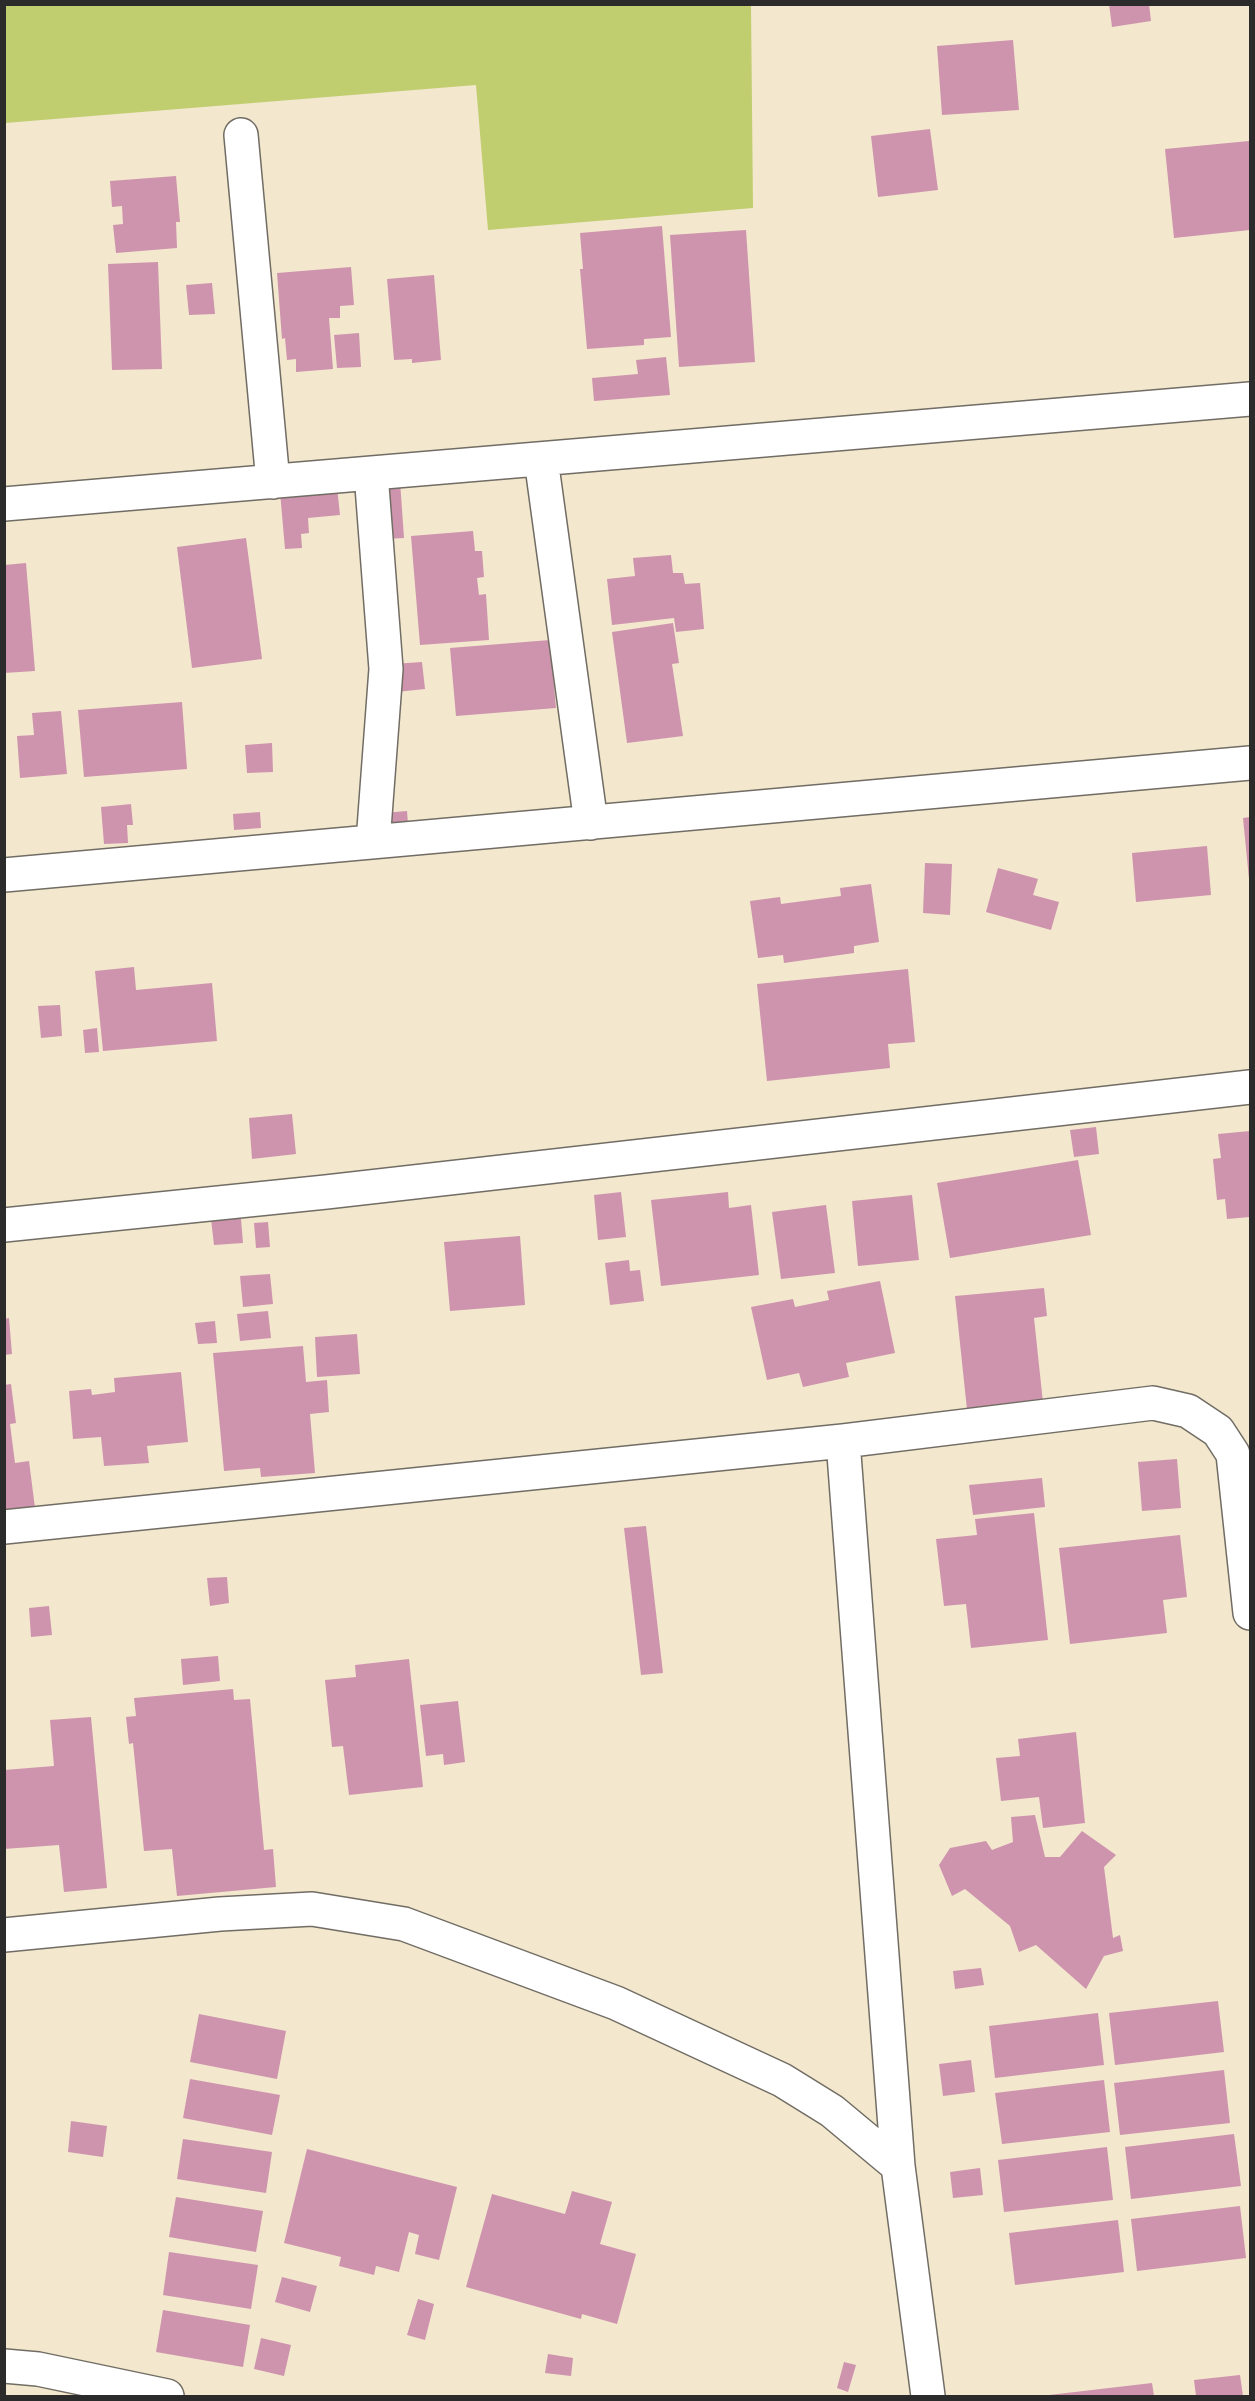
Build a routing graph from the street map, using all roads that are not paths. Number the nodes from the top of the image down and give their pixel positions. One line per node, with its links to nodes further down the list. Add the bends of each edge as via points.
1 (241, 135): 5 (street)
2 (1251, 399): 3 (street)
3 (541, 459): 4 (street); 8 (street)
4 (371, 473): 5 (street); 9 (street, via 386,669)
5 (273, 482): 6 (street)
6 (4, 504)
7 (1251, 763): 8 (street)
8 (591, 823): 9 (street)
9 (373, 842): 10 (street)
10 (4, 875)
11 (1251, 1087): 12 (street)
12 (4, 1225)
13 (843, 1441): 14 (street); 15 (street, via 1153,1403 1188,1411 1218,1431 1233,1454); 17 (street)
14 (4, 1527)
15 (1251, 1613)
16 (4, 1935): 17 (street, via 312,1909 404,1924 616,2003 782,2080 832,2111)
17 (898, 2166): 20 (street)
18 (4, 2366): 19 (street, via 38,2369)
19 (167, 2397)
20 (928, 2397)

